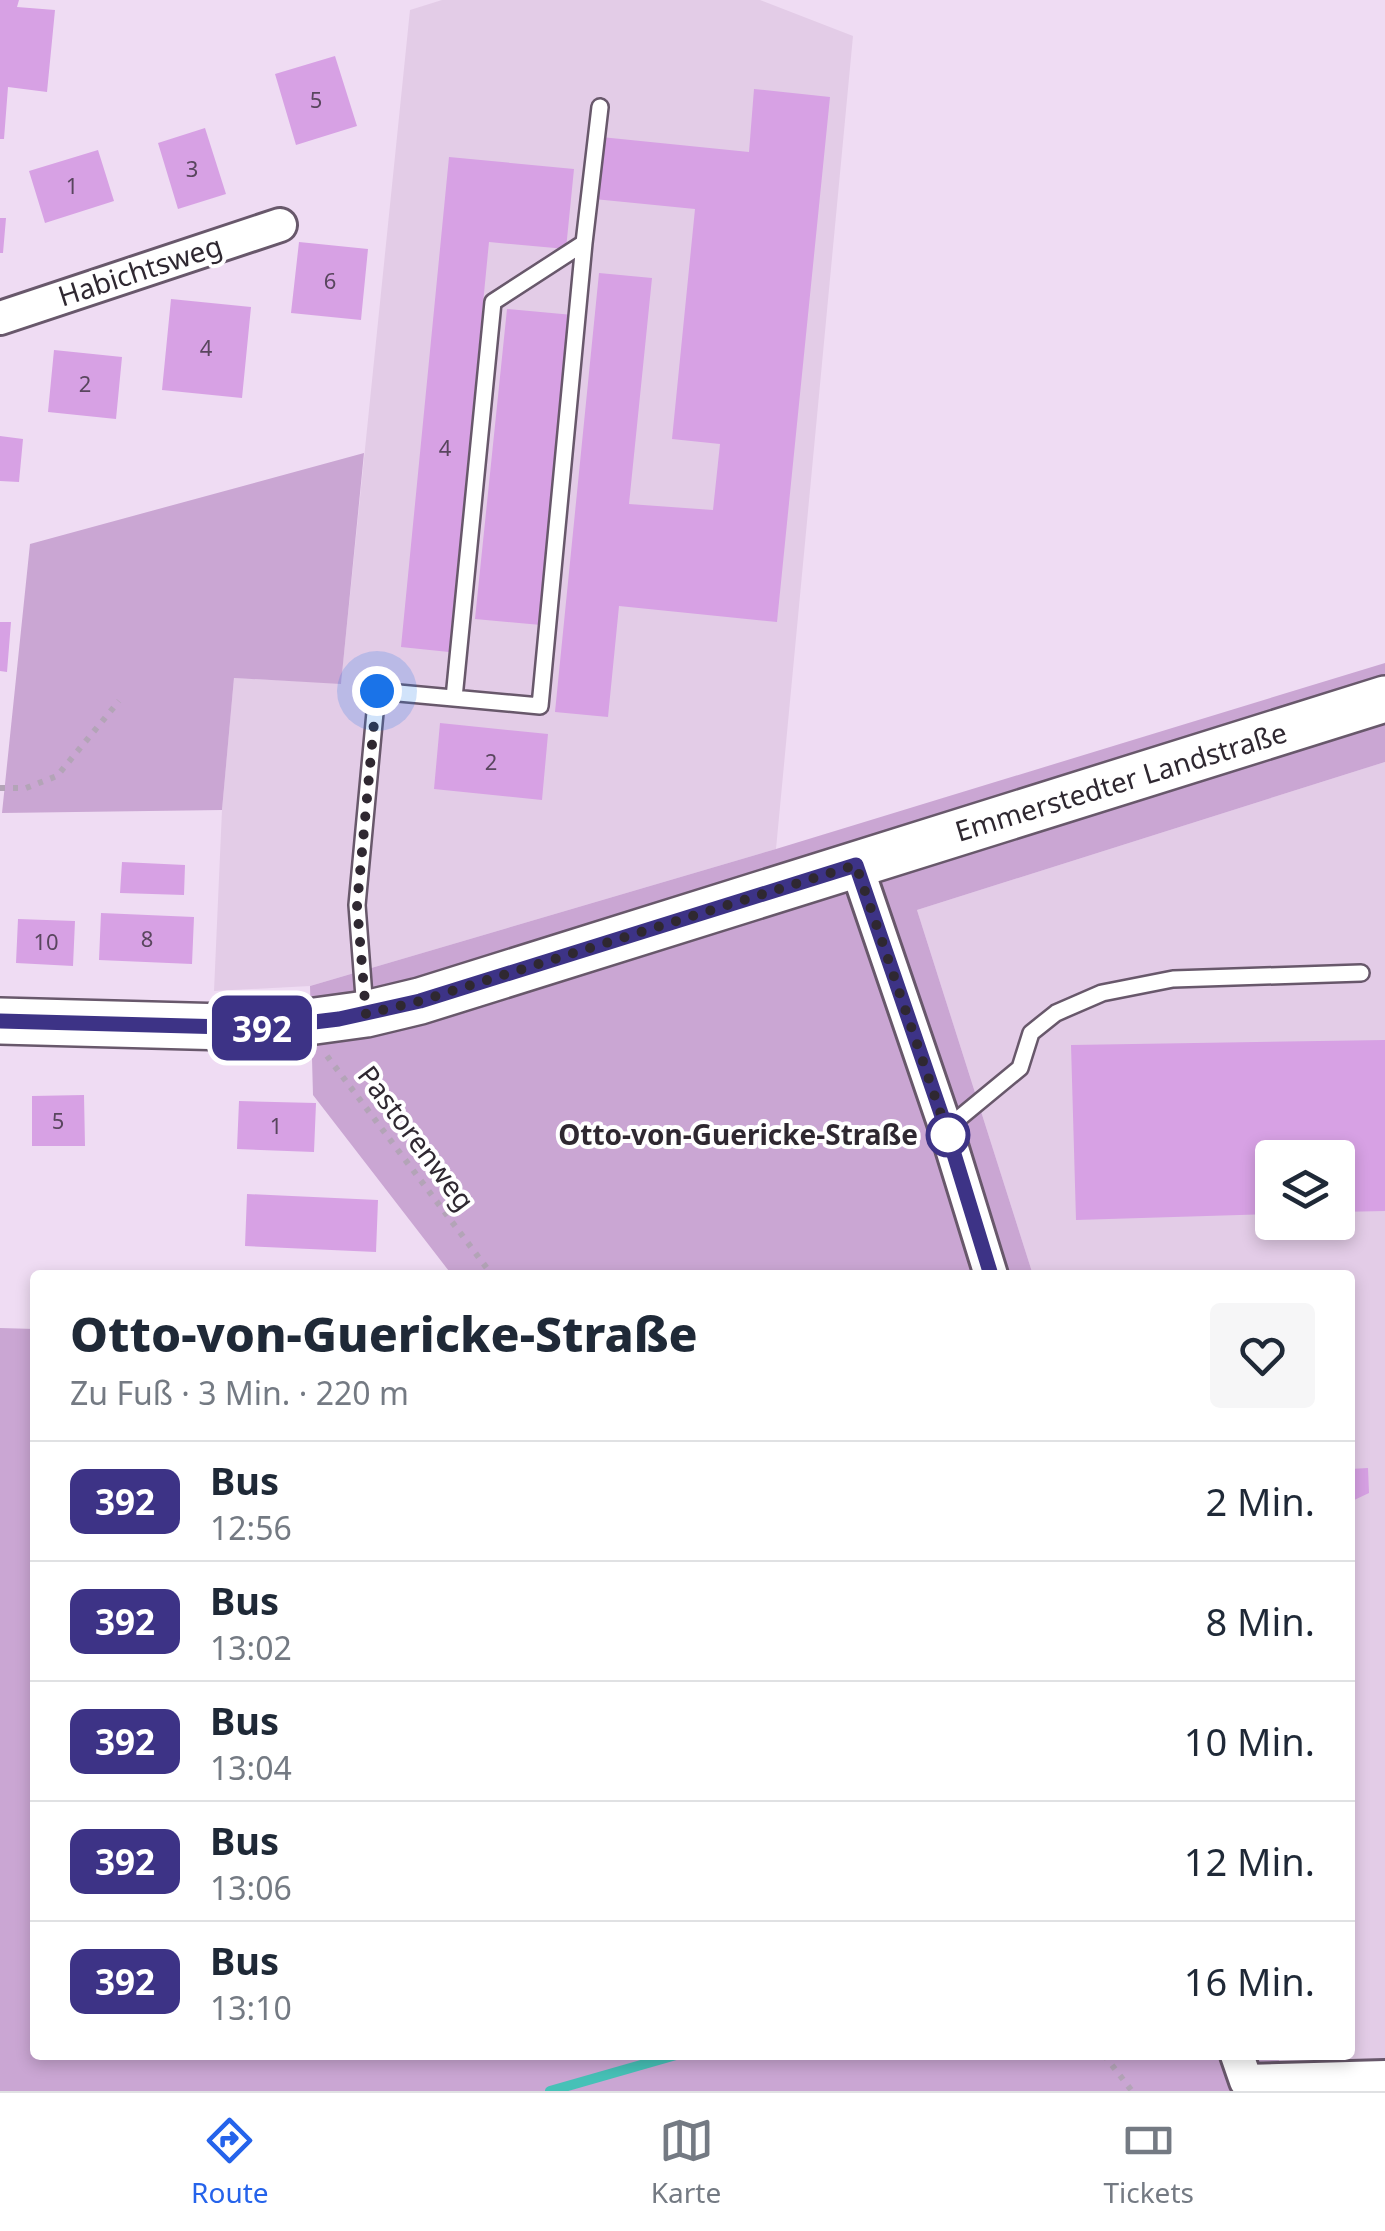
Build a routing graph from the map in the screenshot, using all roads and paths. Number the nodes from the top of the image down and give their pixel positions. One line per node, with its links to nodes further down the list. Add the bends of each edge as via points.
1 (600, 108): 3 (lane)
2 (280, 225): 4 (street, Habichtsweg)
3 (584, 243): 5 (lane, via 493,302); 5 (lane, via 540,706)
4 (0, 318)
5 (454, 698): 11 (lane, via 377,691 357,905)
6 (1385, 699): 9 (main road, Emmerstedter Landstraße)
7 (118, 701): 8 (path, via 57,776 26,788)
8 (0, 788)
9 (856, 865): 11 (main road, Emmerstedter Landstraße); 14 (street)
10 (1361, 973): 14 (lane, via 1173,979 1102,993 1056,1013 1032,1033 1020,1068)
11 (366, 1014): 13 (main road, Emmerstedter Landstraße)
12 (0, 1021): 13 (main road, Emmerstedter Landstraße)
13 (312, 1024): 15 (path, Pastorenweg, via 330,1062)
14 (946, 1128): 16 (street)
15 (488, 1270)
16 (989, 1270)
17 (1108, 2060): 20 (path)
18 (1239, 2060): 19 (street, via 1246,2080)
19 (1385, 2077)
20 (1132, 2091)

